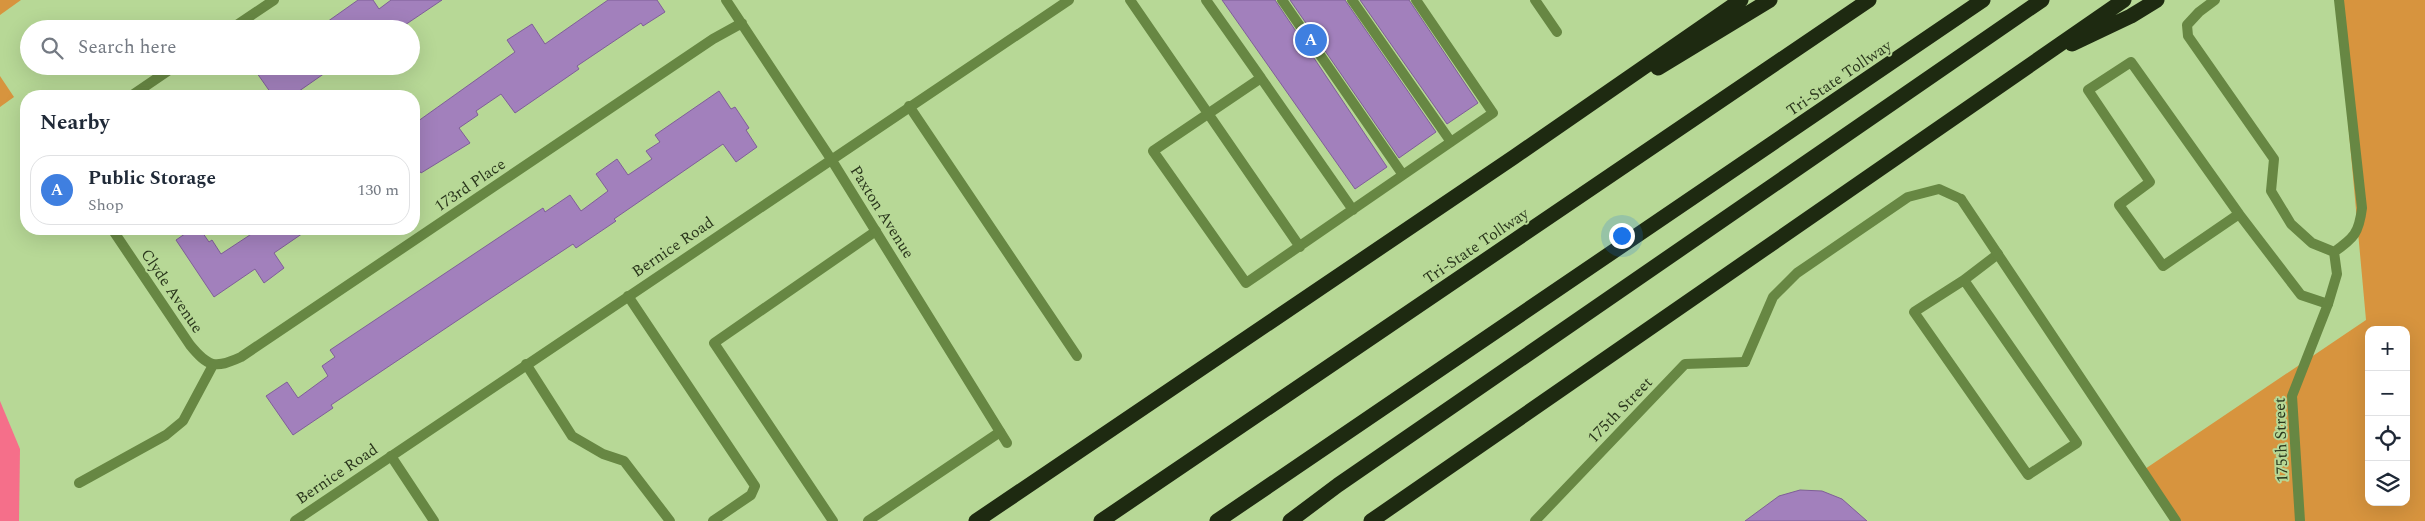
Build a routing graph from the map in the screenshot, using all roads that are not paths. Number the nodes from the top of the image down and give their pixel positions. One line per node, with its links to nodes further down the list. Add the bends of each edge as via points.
1 (274, 0): 19 (street)
2 (726, 0): 20 (street, Paxton Avenue)
3 (1069, 0): 26 (street, Bernice Road)
4 (1130, 0): 27 (street)
5 (1206, 0): 24 (street)
6 (1282, 0): 31 (street)
7 (1352, 0): 28 (street)
8 (1416, 0): 28 (street, via 1493,113)
9 (1535, 0): 21 (street)
10 (1741, 0): 29 (highway)
11 (1770, 0): 29 (highway)
12 (1869, 0): 57 (highway, Tri-State Tollway)
13 (1983, 0): 58 (highway, Tri-State Tollway)
14 (2042, 0): 59 (highway)
15 (2124, 0): 22 (highway)
16 (2157, 0): 22 (highway, via 2131,16)
17 (2215, 0): 37 (street, via 2188,25 2188,36 2274,159 2272,191 2291,224 2312,243)
18 (2338, 0): 37 (street, via 2362,208 2360,225 2353,238)
19 (244, 20)
20 (742, 23): 30 (street, Paxton Avenue); 44 (street, 173rd Place, via 713,39 241,357 226,364)
21 (1557, 32)
22 (2028, 65): 49 (highway)
23 (162, 75): 25 (street)
24 (1261, 78): 27 (street); 32 (street)
25 (140, 90)
26 (909, 106): 30 (street, Bernice Road); 42 (street)
27 (1209, 114): 36 (street); 36 (street, via 1153,151 1246,283)
28 (1450, 142): 31 (street)
29 (1514, 157): 56 (highway)
30 (831, 159): 34 (street, Paxton Avenue); 40 (street, Bernice Road)
31 (1403, 175): 32 (street)
32 (1352, 210): 36 (street)
33 (2239, 214): 33 (street, via 2131,62 2088,90 2150,182 2120,205 2163,266); 41 (street, via 2301,295)
34 (876, 231): 45 (street, Paxton Avenue); 54 (street, via 714,343)
35 (116, 235): 44 (street, Clyde Avenue, via 190,345)
36 (1300, 247)
37 (2334, 252): 41 (street, 175th Street, via 2336,274)
38 (1998, 254): 39 (street); 62 (street, 175th Street, via 1961,199 1938,189 1908,197 1797,273 1773,297 1746,362 1685,364); 63 (street)
39 (1964, 280): 39 (street, via 1914,312 2028,475 2077,443)
40 (628, 296): 43 (street, Bernice Road); 53 (street, via 755,486 751,496)
41 (2328, 304): 64 (street, 175th Street, via 2292,396)
42 (1077, 356)
43 (526, 364): 47 (street, Bernice Road); 52 (street, via 572,436 603,454 624,461)
44 (213, 365): 48 (street, via 183,421 166,435)
45 (1000, 432): 46 (street, Paxton Avenue); 55 (street)
46 (1007, 443)
47 (391, 456): 50 (street, Bernice Road); 51 (street)
48 (79, 484)
49 (1402, 499): 60 (highway); 61 (highway)
50 (295, 521)
51 (434, 521)
52 (670, 521)
53 (713, 521)
54 (833, 521)
55 (868, 521)
56 (976, 521)
57 (1101, 521)
58 (1217, 521)
59 (1290, 521)
60 (1371, 521)
61 (1376, 521)
62 (1536, 521)
63 (2175, 521)
64 (2300, 521)

